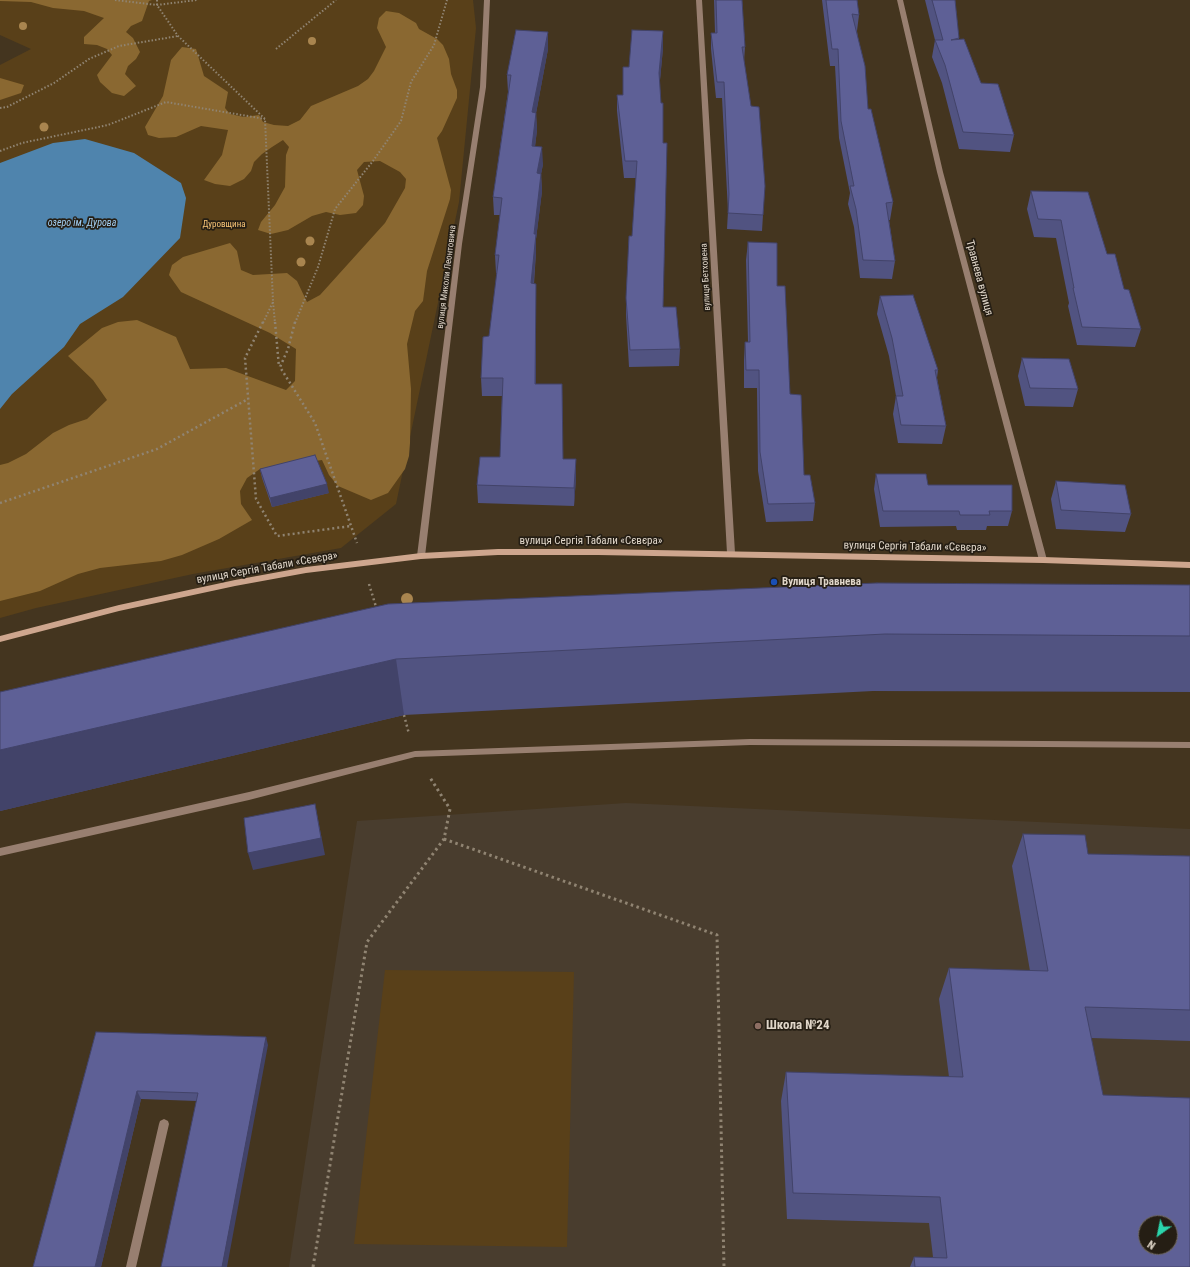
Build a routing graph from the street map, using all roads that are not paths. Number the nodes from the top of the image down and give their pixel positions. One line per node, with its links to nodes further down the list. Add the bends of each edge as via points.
1 (487, 0): 5 (street, вулиця Миколи Леонтовича, via 483,87 460,244)
2 (699, 0): 4 (street, вулиця Бетховена)
3 (900, 0): 6 (street, Травнева вулиця, via 940,172)
4 (731, 553): 5 (main road, вулиця Сергія Табали «Сєвєра», via 498,552); 6 (main road, вулиця Сергія Табали «Сєвєра»)
5 (421, 556): 8 (main road, вулиця Сергія Табали «Сєвєра», via 306,570 235,583 119,608)
6 (1043, 560): 7 (main road, вулиця Сергія Табали «Сєвєра»)
7 (1190, 565)
8 (0, 639)
9 (1190, 744): 10 (street, via 750,742 415,754 249,796)
10 (0, 852)
11 (164, 1124): 12 (street)
12 (131, 1267)

